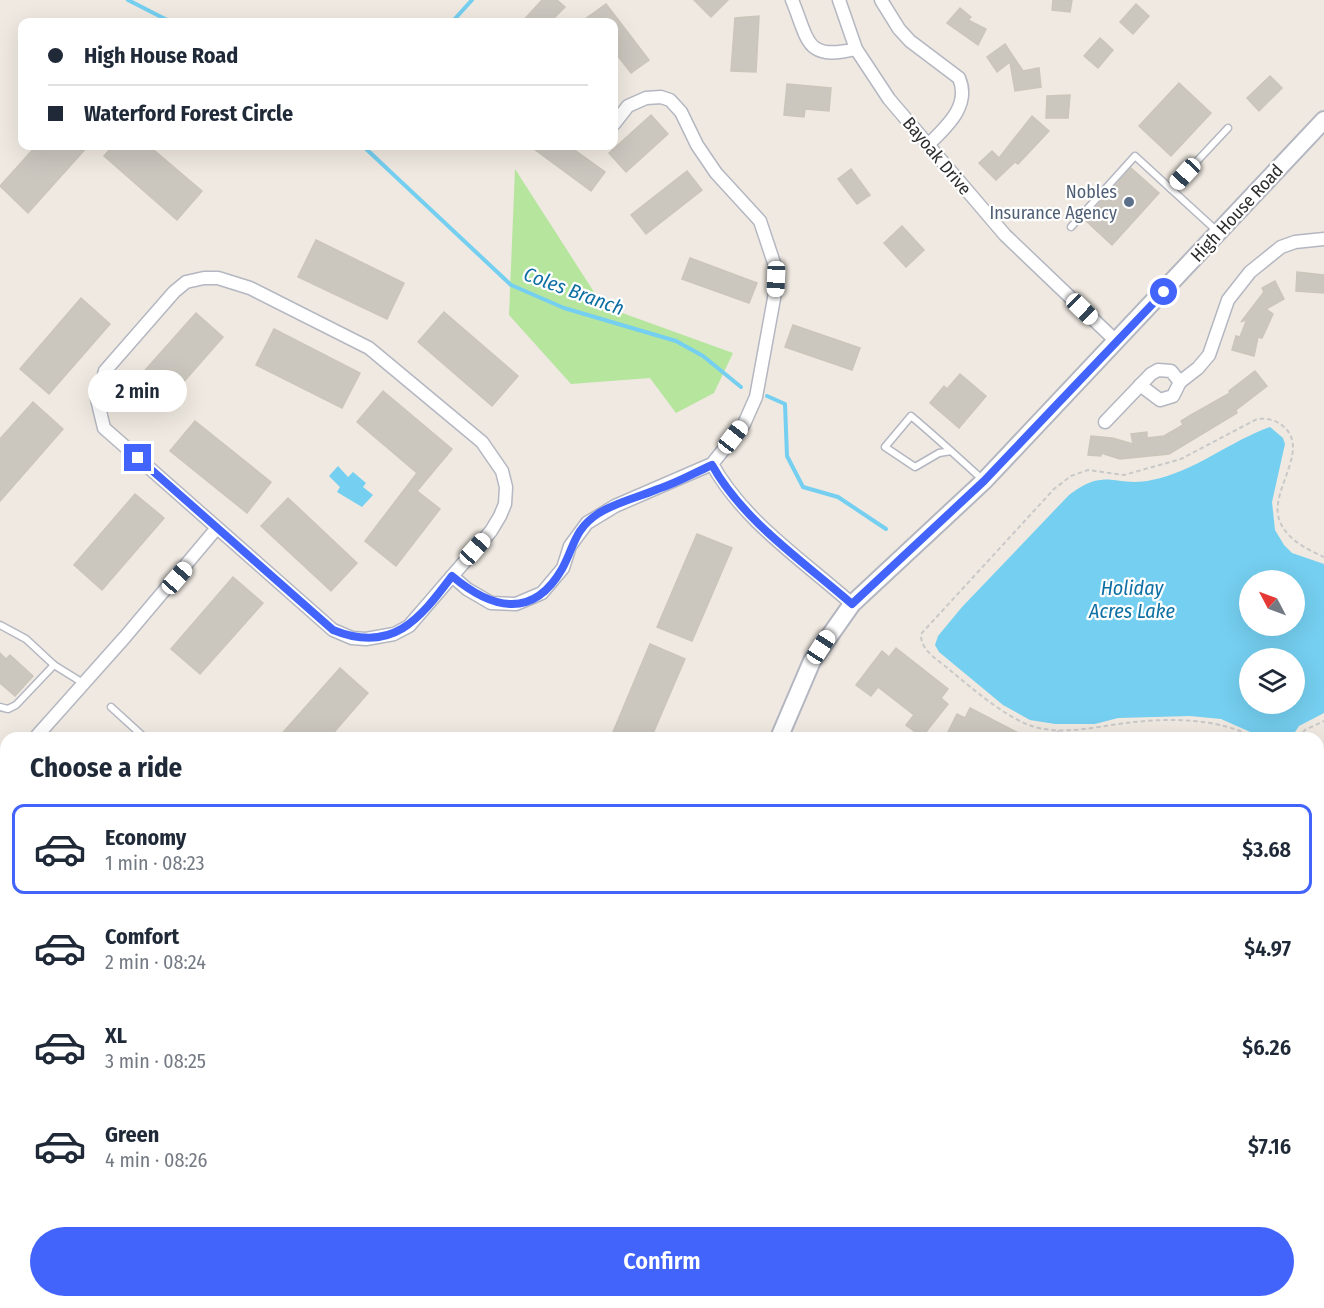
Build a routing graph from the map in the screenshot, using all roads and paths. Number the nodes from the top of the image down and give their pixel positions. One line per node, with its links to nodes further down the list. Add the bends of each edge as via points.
1 (792, 0): 4 (street, via 812,46 834,54)
2 (839, 0): 4 (street, Bayoak Drive)
3 (881, 0): 8 (street, via 898,29 959,78 962,85 960,105 953,120)
4 (856, 49): 8 (street, Bayoak Drive, via 889,99)
5 (618, 119): 18 (street, via 628,106 646,98 670,100 716,173 760,221 770,247 775,293 756,397 744,424)
6 (1324, 120): 11 (main road, High House Road)
7 (1228, 128): 9 (lane)
8 (928, 145): 13 (street, Bayoak Drive, via 1005,235)
9 (1171, 189): 10 (lane, via 1135,156); 11 (lane)
10 (1071, 227)
11 (1218, 233): 13 (main road, High House Road)
12 (1324, 239): 14 (street, via 1281,247 1260,262 1228,300 1209,355)
13 (1117, 342): 19 (main road, High House Road)
14 (1180, 382): 15 (street, via 1171,371 1158,370); 15 (street, via 1177,392 1164,400 1155,398)
15 (1140, 385): 16 (street)
16 (1105, 422)
17 (951, 451): 17 (lane, via 911,416 885,447 915,467 939,453); 19 (lane)
18 (712, 465): 22 (street, via 599,513 579,532 552,584 526,602 491,603); 23 (street, via 726,490 744,510)
19 (984, 481): 23 (main road, High House Road)
20 (216, 529): 22 (street, via 333,630 352,638 381,638 409,626); 22 (street, via 104,428 97,399 105,372 174,292 186,282 218,278 250,288 369,348 493,455 506,487 505,504 490,531); 26 (street)
21 (1324, 557): 30 (path, via 1293,540 1278,515 1293,446 1286,428 1272,420 1248,422 1181,459 1159,466 1124,475 1088,470 1064,481 927,625 921,640 928,652 987,699 1032,726)
22 (452, 576)
23 (852, 604): 33 (main road, High House Road, via 812,661)
24 (0, 625): 25 (lane, via 26,639)
25 (54, 665): 26 (lane); 28 (lane, via 16,705)
26 (84, 683): 31 (street)
27 (111, 707): 32 (lane)
28 (0, 708)
29 (1324, 721): 36 (path)
30 (1056, 730): 34 (path); 35 (path, via 1188,721 1212,722)
31 (40, 732)
32 (139, 732)
33 (782, 732)
34 (1059, 732)
35 (1239, 732)
36 (1303, 732)

